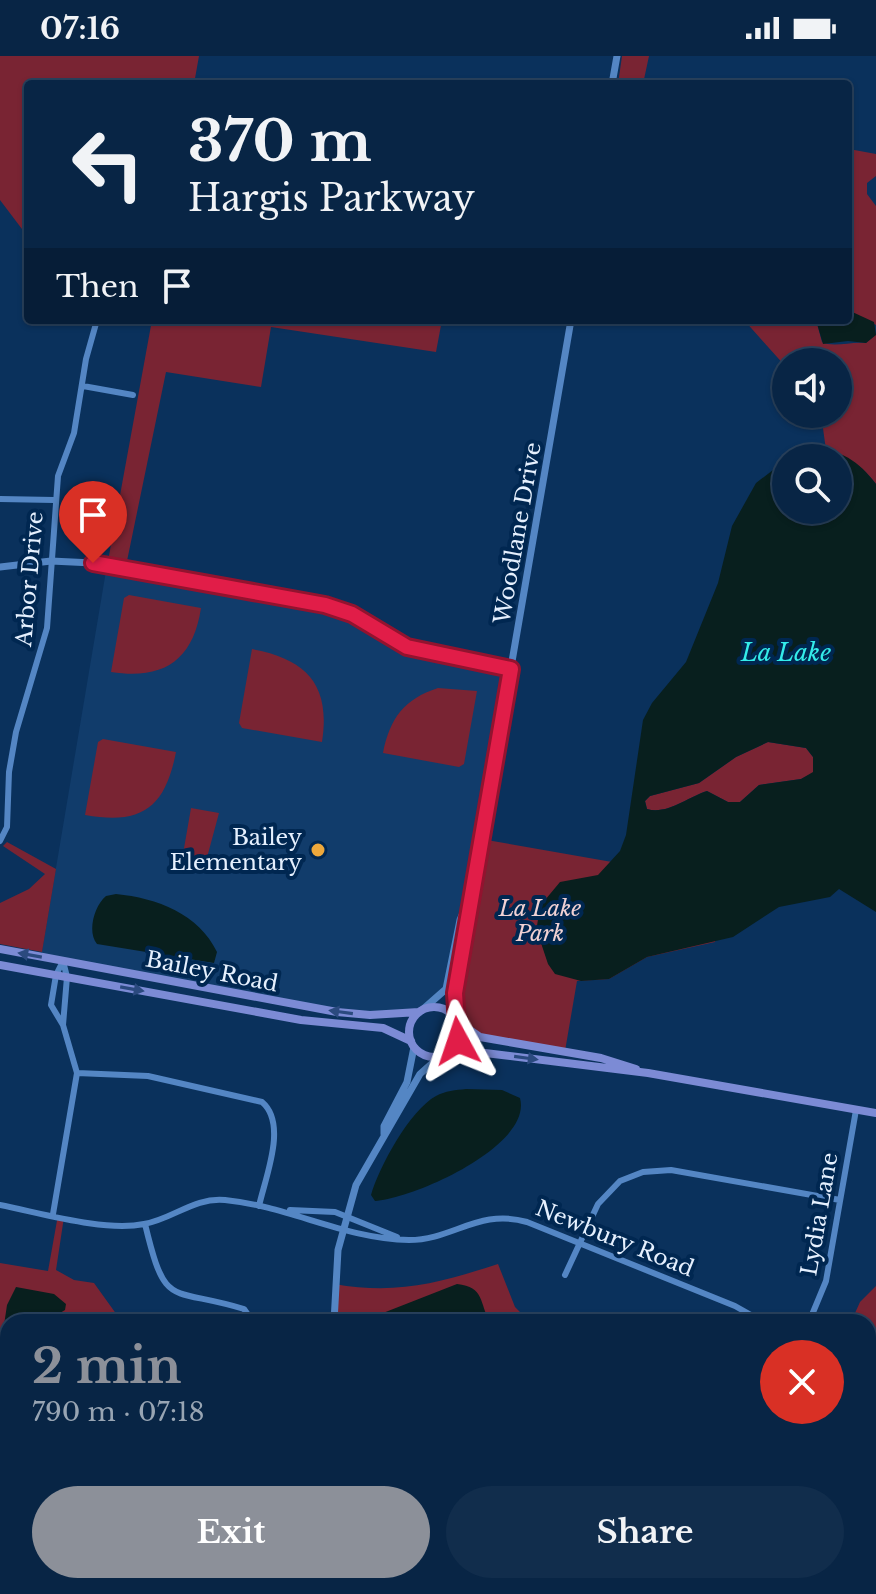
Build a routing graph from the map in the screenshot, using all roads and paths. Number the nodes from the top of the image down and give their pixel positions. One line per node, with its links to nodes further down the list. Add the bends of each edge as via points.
1 (617, 56): 2 (street)
2 (613, 80)
3 (96, 324): 5 (street, Arbor Drive)
4 (570, 324): 11 (street, Woodlane Drive)
5 (83, 386): 6 (street); 8 (street, Arbor Drive)
6 (133, 395)
7 (0, 499): 8 (street)
8 (54, 500): 9 (street, Arbor Drive)
9 (51, 561): 10 (street); 11 (street, via 107,565 325,605 352,614 407,647); 12 (street, Arbor Drive, via 47,628 16,732 7,827)
10 (0, 567)
11 (511, 669): 13 (street, Woodlane Drive)
12 (0, 841)
13 (472, 893): 19 (street, Woodlane Drive, via 460,920 446,989); 20 (street, Woodlane Drive, via 455,993)
14 (0, 949): 15 (main road, Bailey Road, one-way to 14)
15 (63, 961): 17 (street); 18 (street); 19 (main road, Bailey Road, one-way to 15, via 337,1012)
16 (0, 965): 17 (main road, Bailey Road)
17 (56, 975): 18 (main road, Bailey Road); 21 (street, via 51,1009)
18 (67, 977): 21 (street); 22 (main road, Bailey Road, one-way to 22, via 301,1020 391,1029)
19 (420, 1012): 20 (main road, via 440,1008); 22 (main road, via 409,1028)
20 (456, 1020): 23 (main road, via 458,1041); 26 (main road, via 480,1037 601,1058)
21 (63, 1025): 25 (street)
22 (412, 1044): 24 (main road, via 425,1055); 29 (street, via 407,1082)
23 (449, 1053): 24 (main road); 26 (main road, one-way to 26)
24 (439, 1057): 29 (street, via 420,1074)
25 (77, 1073): 32 (street, via 143,1075 262,1102 274,1128); 34 (street)
26 (648, 1073): 27 (main road)
27 (856, 1110): 28 (main road); 30 (street, Lydia Lane)
28 (876, 1113)
29 (384, 1134): 35 (street, via 361,1175)
30 (840, 1200): 39 (street, via 652,1170 620,1181 606,1193); 44 (street, Lydia Lane, via 824,1291)
31 (0, 1205): 34 (street, Newbury Road)
32 (259, 1206): 33 (street, Newbury Road); 36 (street, Newbury Road, via 208,1200)
33 (282, 1210): 35 (street, Newbury Road); 37 (street, Newbury Road)
34 (53, 1214): 36 (street, Newbury Road, via 118,1226)
35 (347, 1216): 37 (street); 38 (street, Newbury Road)
36 (145, 1224): 41 (street, via 154,1266 167,1286)
37 (343, 1229): 38 (street, Newbury Road); 42 (street)
38 (400, 1239): 39 (street, Newbury Road, via 420,1239 507,1217)
39 (579, 1243): 40 (street); 43 (street, Newbury Road)
40 (565, 1275)
41 (247, 1314)
42 (334, 1314)
43 (752, 1314)
44 (813, 1314)

